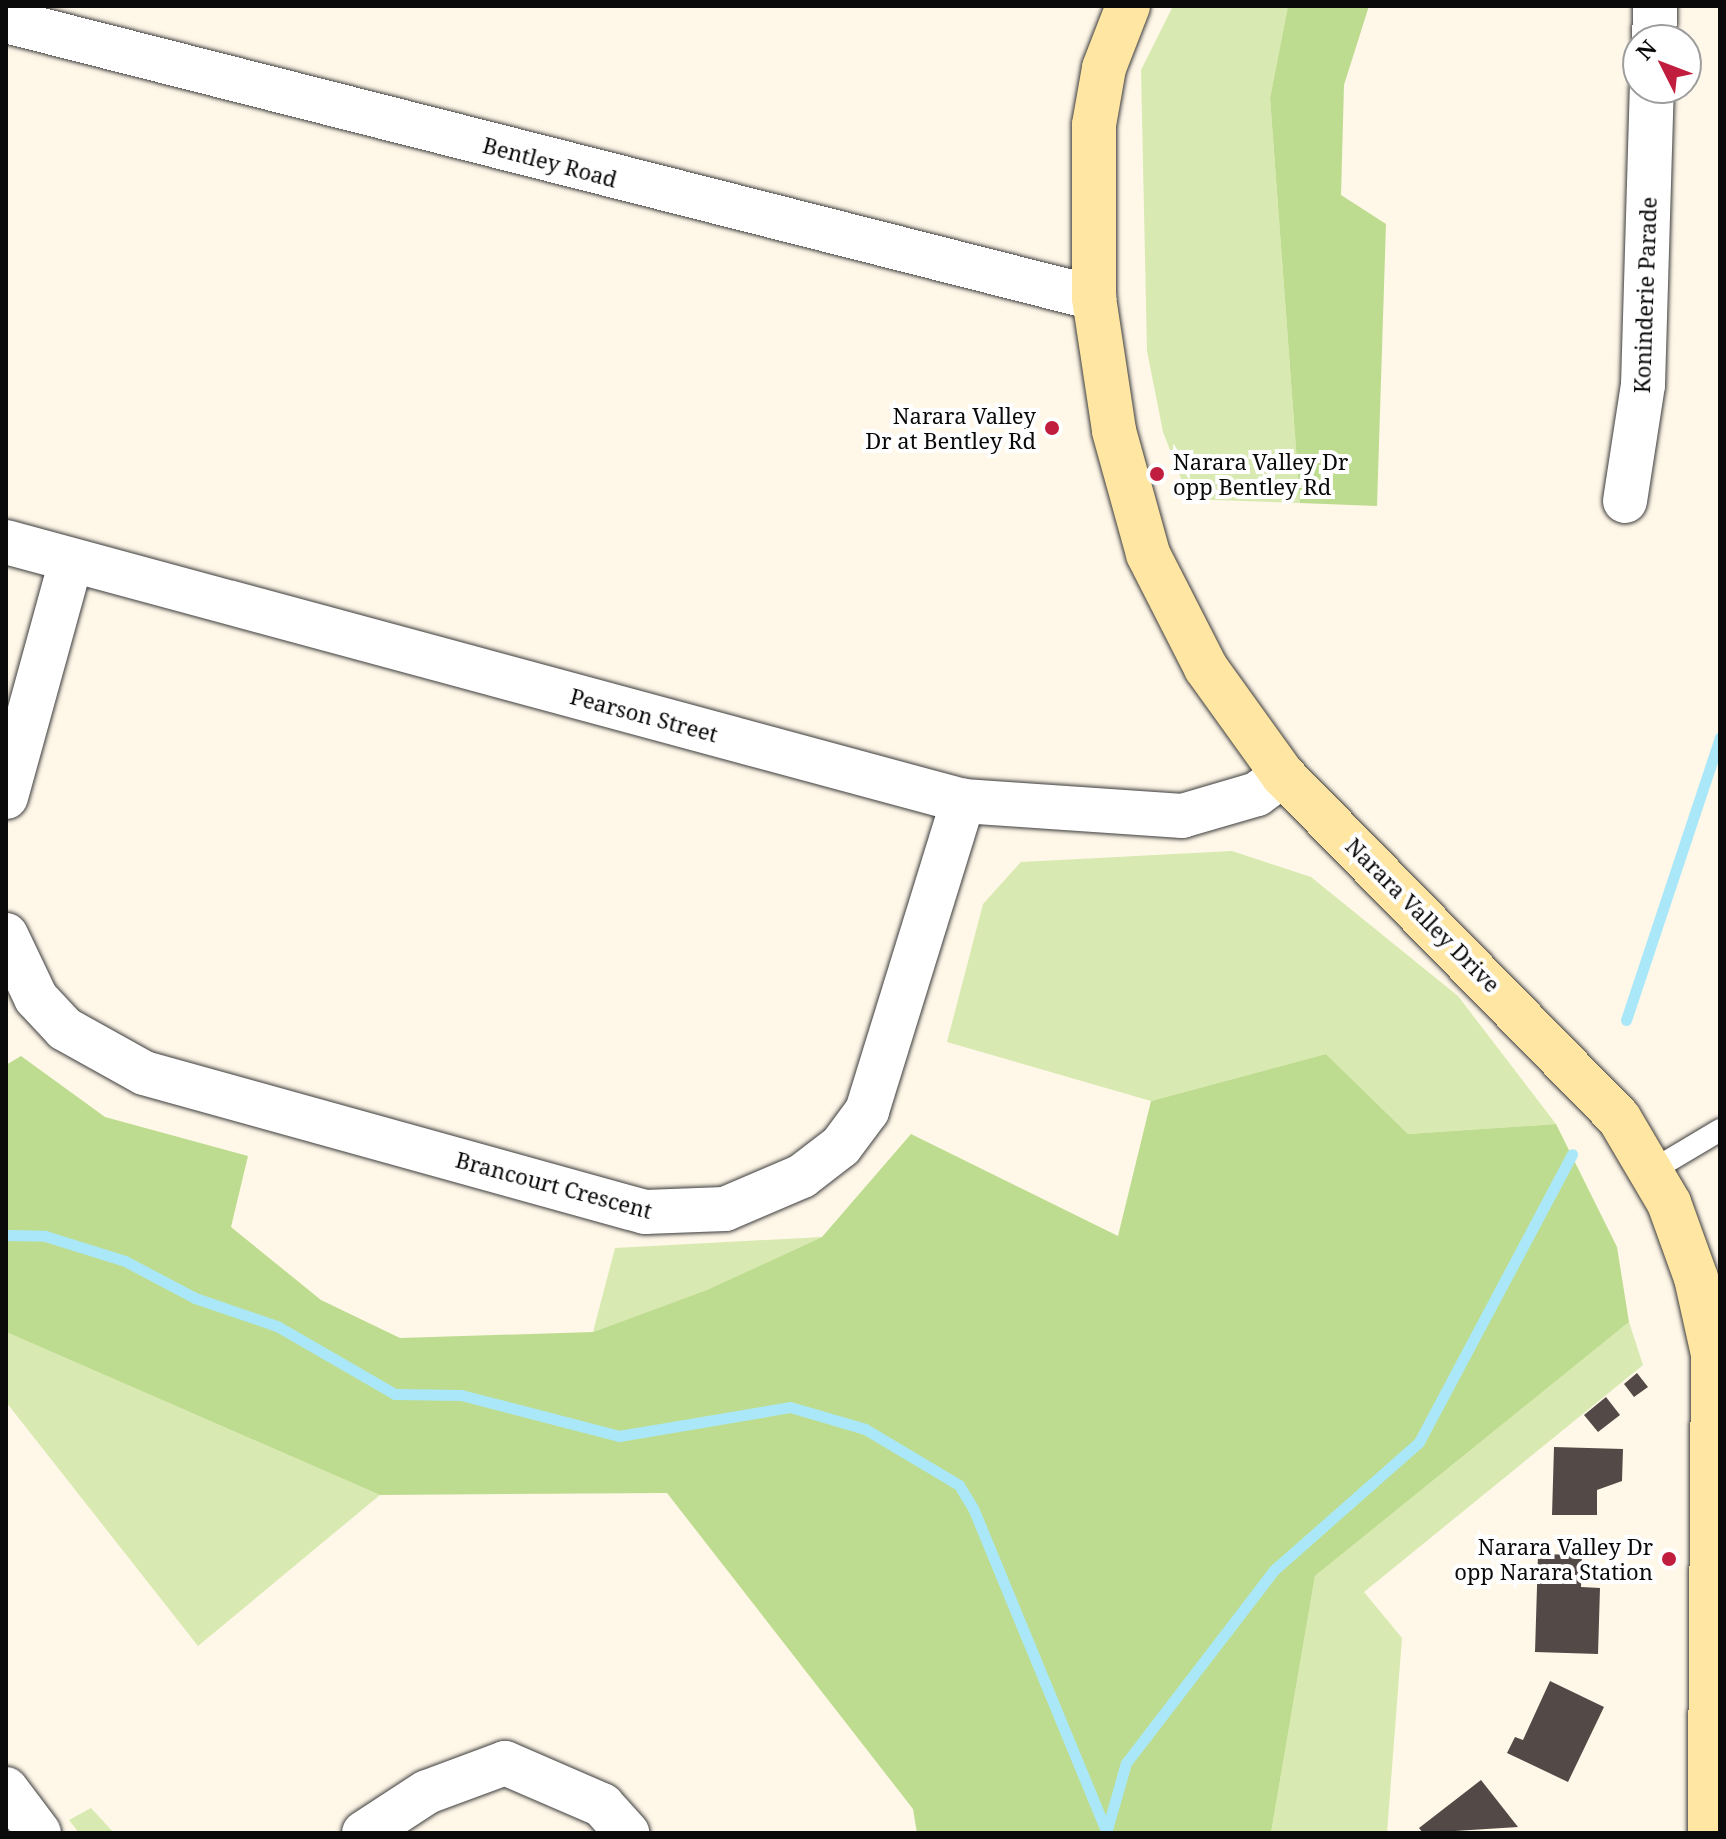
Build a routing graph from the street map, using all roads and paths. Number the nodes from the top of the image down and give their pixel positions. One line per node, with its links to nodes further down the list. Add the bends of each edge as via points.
1 (1128, 6): 4 (main road, Narara Valley Drive, via 1104,68 1094,125)
2 (6, 21): 4 (street, Bentley Road)
3 (1652, 104): 5 (street, Koninderie Parade, via 1643,385)
4 (1094, 298): 8 (main road, Narara Valley Drive, via 1114,431 1148,554 1206,668)
5 (1625, 501)
6 (6, 542): 7 (street, Pearson Street)
7 (71, 561): 9 (street); 10 (street, Pearson Street)
8 (1283, 775): 10 (street, Pearson Street, via 1257,794 1182,816); 13 (main road, Narara Valley Drive, via 1581,1073)
9 (6, 797)
10 (963, 801): 11 (street, Brancourt Crescent, via 867,1111 841,1146 802,1176 725,1209 645,1212 144,1073 65,1029 36,998)
11 (6, 935)
12 (1720, 1130): 13 (lane)
13 (1653, 1170): 18 (main road, Narara Valley Drive, via 1696,1278 1713,1354)
14 (6, 1789): 15 (street)
15 (39, 1833)
16 (364, 1833): 17 (street, via 427,1792 505,1763 602,1805)
17 (627, 1833)
18 (1710, 1833)

